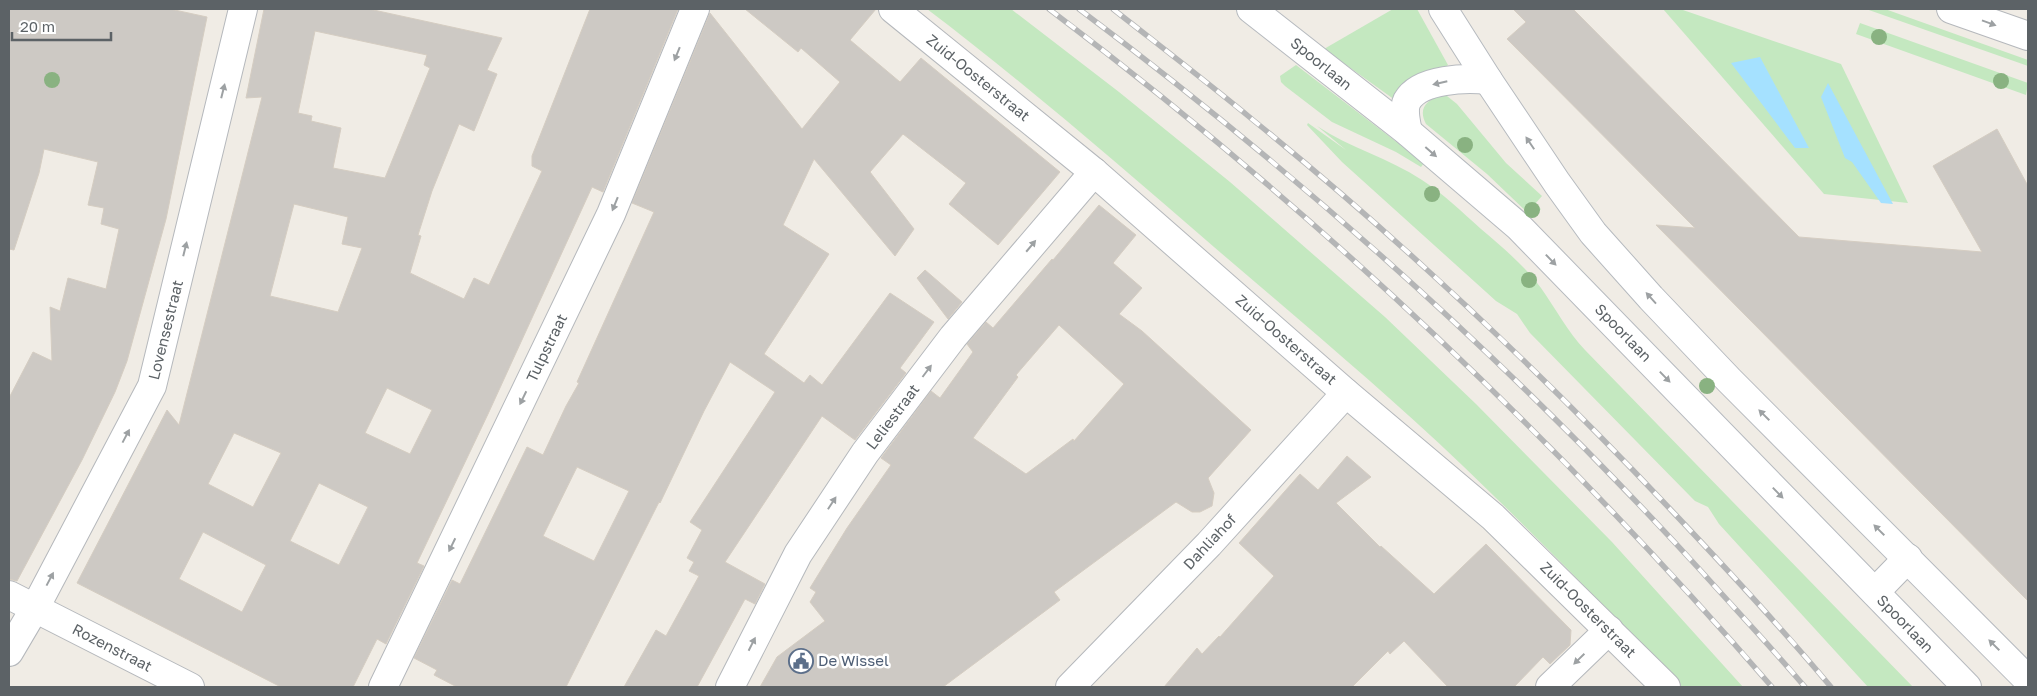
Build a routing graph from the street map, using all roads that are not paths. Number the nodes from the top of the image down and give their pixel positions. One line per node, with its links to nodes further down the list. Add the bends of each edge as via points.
1 (243, 9): 15 (street, Lovensestraat, one-way to 1, via 152,386)
2 (695, 9): 19 (street, Tulpstraat, one-way to 19, via 611,214)
3 (893, 9): 10 (street, Zuid-Oosterstraat)
4 (1251, 9): 9 (street, Spoorlaan)
5 (1444, 9): 8 (street)
6 (1951, 9): 7 (street, one-way to 7)
7 (2028, 36)
8 (1488, 80): 9 (street, one-way to 9, via 1440,82 1419,90 1408,100 1406,107); 12 (street, one-way to 8, via 1729,380 1604,245 1557,183)
9 (1408, 132): 13 (street, Spoorlaan, one-way to 13, via 1518,226)
10 (1094, 172): 11 (street, Zuid-Oosterstraat); 21 (street, Leliestraat, one-way to 10, via 798,554 865,453 953,337)
11 (1346, 393): 16 (street, Zuid-Oosterstraat, via 1493,517); 22 (street, Dahliahof, via 1209,544)
12 (1908, 558): 13 (street); 18 (street, one-way to 12)
13 (1874, 592): 25 (street, Spoorlaan)
14 (9, 595): 15 (street, Rozenstraat)
15 (35, 608): 17 (street, Lovensestraat); 20 (street, Rozenstraat)
16 (1608, 630): 23 (street, one-way to 23); 24 (street, Zuid-Oosterstraat)
17 (9, 652)
18 (2028, 680)
19 (390, 685)
20 (190, 687)
21 (730, 687)
22 (1070, 687)
23 (1550, 687)
24 (1666, 687)
25 (1967, 687)

